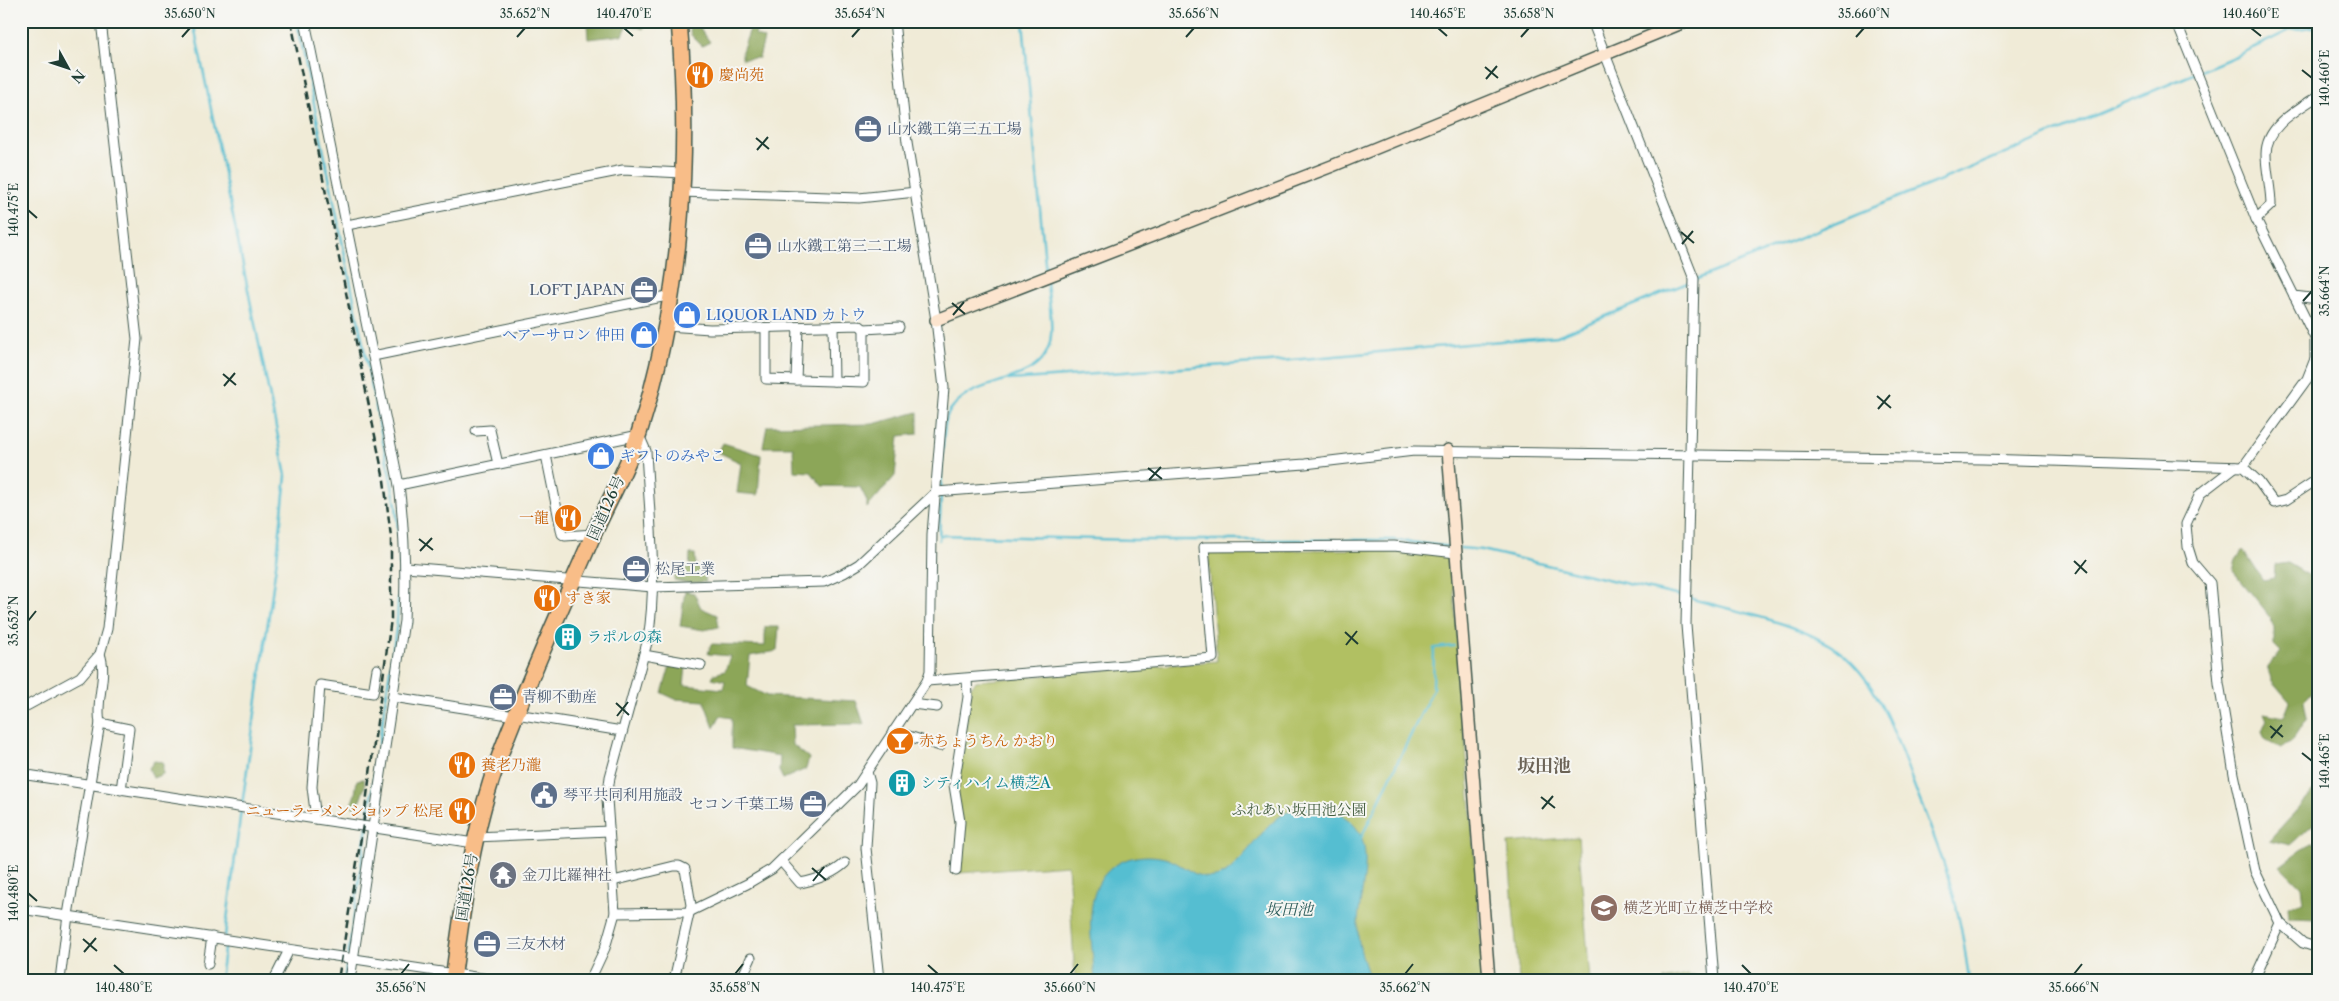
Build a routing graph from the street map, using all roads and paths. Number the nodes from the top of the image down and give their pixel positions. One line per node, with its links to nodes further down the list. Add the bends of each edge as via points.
1 (102, 21): 44 (street, via 137,339 107,629)
2 (305, 21): 14 (street)
3 (679, 21): 10 (highway, 国道126号)
4 (894, 21): 12 (street, via 907,143)
5 (1592, 21): 8 (street)
6 (1687, 21): 8 (street)
7 (2176, 21): 13 (street)
8 (1606, 54): 18 (street, via 1341,162); 32 (street, via 1694,279)
9 (2318, 96): 13 (street, via 2273,131 2266,153 2271,205)
10 (682, 173): 11 (highway, 国道126号); 14 (street, via 623,170)
11 (681, 192): 12 (street, via 859,198); 15 (highway, 国道126号)
12 (916, 192): 18 (street)
13 (2256, 219): 16 (street)
14 (347, 225): 26 (street)
15 (672, 295): 19 (highway, 国道126号); 26 (street)
16 (2294, 296): 17 (street); 25 (street)
17 (2318, 299)
18 (936, 320): 38 (street, via 944,388)
19 (667, 326): 23 (street); 30 (highway, 国道126号)
20 (832, 326): 21 (street); 24 (street, via 859,325); 28 (street)
21 (798, 327): 23 (street); 27 (street)
22 (899, 327): 24 (street)
23 (766, 328): 27 (street, via 766,379)
24 (864, 329): 28 (street, via 864,382)
25 (2317, 344): 35 (street, via 2307,379)
26 (373, 356): 37 (street)
27 (796, 380): 28 (street)
28 (834, 381)
29 (476, 431): 34 (street, via 490,430)
30 (639, 435): 33 (street); 39 (highway, 国道126号); 43 (street, via 646,450)
31 (1448, 450): 32 (street); 38 (street); 40 (street)
32 (1691, 454): 35 (street); 92 (street, via 1686,625)
33 (546, 455): 34 (street); 39 (street, via 560,531 565,536)
34 (498, 464): 37 (street)
35 (2239, 467): 36 (street, via 2259,482 2274,503 2286,500); 75 (street, via 2200,494 2186,524 2188,547 2193,563 2210,583 2219,683 2234,774 2255,871)
36 (2318, 479)
37 (399, 486): 41 (street)
38 (936, 492): 43 (street, via 859,564 824,582); 49 (street)
39 (594, 534): 42 (highway, 国道126号)
40 (1456, 553): 48 (street, via 1394,546 1204,547 1213,658); 91 (street)
41 (406, 566): 42 (street); 50 (street, via 404,621)
42 (576, 579): 43 (street); 54 (highway, 国道126号)
43 (652, 587): 45 (street, via 651,622)
44 (100, 654): 53 (street, via 80,677); 55 (street, via 103,663 98,711)
45 (644, 655): 46 (street); 56 (street)
46 (701, 665)
47 (377, 669): 63 (street, via 373,692 320,685 312,787)
48 (968, 679): 49 (street); 69 (street, via 954,785 960,822)
49 (927, 682): 51 (street)
50 (392, 697): 54 (street); 64 (street)
51 (912, 704): 52 (street); 57 (street)
52 (938, 707)
53 (21, 709)
54 (516, 715): 56 (street); 66 (highway, 国道126号, via 488,787)
55 (100, 723): 61 (street); 62 (street, via 129,729)
56 (622, 731): 65 (street, via 610,777)
57 (893, 731): 58 (street); 59 (street)
58 (940, 746)
59 (867, 772): 67 (street); 90 (street, via 870,783 866,848)
60 (21, 774): 61 (street)
61 (91, 784): 62 (street); 74 (street)
62 (121, 790): 63 (street)
63 (316, 819): 64 (street)
64 (371, 826): 66 (street); 80 (street)
65 (609, 831): 66 (street); 70 (street)
66 (474, 840): 82 (highway, 国道126号)
67 (781, 862): 68 (street, via 800,883 839,874); 72 (street, via 760,878)
68 (845, 863)
69 (956, 871)
70 (613, 881): 72 (street, via 679,866 687,873); 73 (street)
71 (21, 909): 74 (street)
72 (689, 912): 73 (street); 83 (street)
73 (615, 913): 88 (street, via 605,948)
74 (68, 915): 76 (street); 84 (street)
75 (2280, 924): 77 (street, via 2304,943); 93 (street)
76 (212, 937): 78 (street); 81 (street)
77 (2318, 948)
78 (290, 950): 80 (street); 85 (street)
79 (751, 958): 89 (street)
80 (353, 960): 82 (street); 86 (street)
81 (208, 964)
82 (453, 976): 87 (street)
83 (676, 979)
84 (60, 980)
85 (274, 980)
86 (350, 980)
87 (496, 980)
88 (590, 980)
89 (741, 980)
90 (880, 980)
91 (1489, 980)
92 (1714, 980)
93 (2254, 980)

